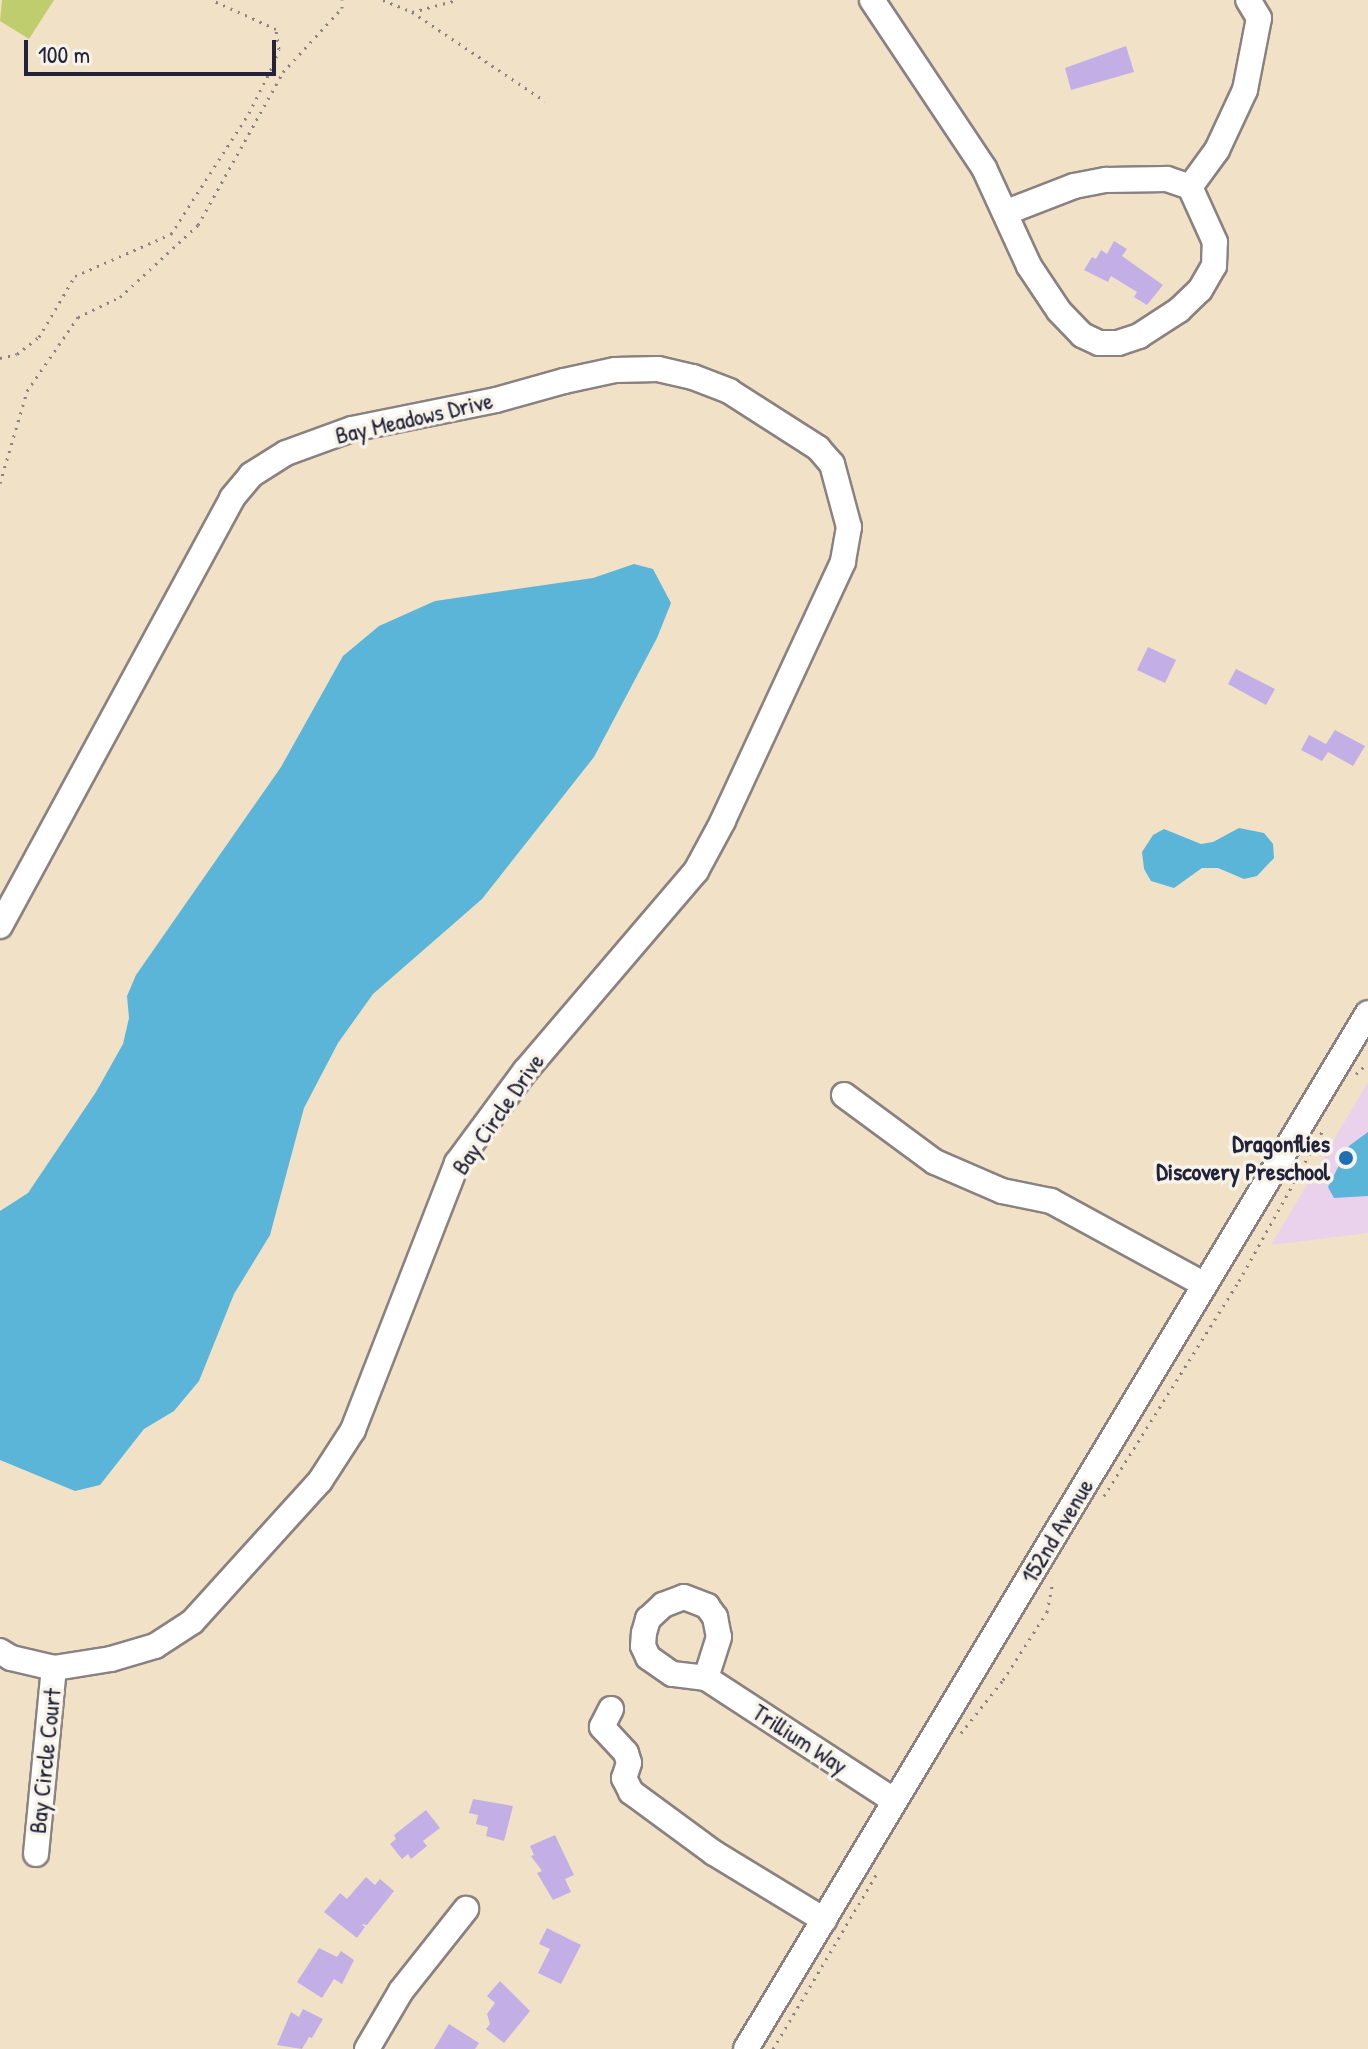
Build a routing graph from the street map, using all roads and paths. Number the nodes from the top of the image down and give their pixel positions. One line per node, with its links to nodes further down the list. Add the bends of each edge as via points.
1 (212, 0): 8 (path, via 276,29 279,49)
2 (342, 0): 9 (path, via 342,8)
3 (383, 0): 7 (path)
4 (457, 0): 7 (path)
5 (872, 0): 12 (street, via 984,168)
6 (1248, 0): 11 (street, via 1259,18 1245,90 1217,150)
7 (412, 12): 10 (path)
8 (273, 65): 9 (path); 13 (path, via 249,113 171,234 75,276 39,337 17,354)
9 (283, 72): 15 (path, via 198,225 120,297 78,317 27,391)
10 (545, 101)
11 (1190, 187): 12 (street, via 1167,179 1106,180 1074,186); 12 (street, via 1215,242 1214,266 1179,310 1118,343 1099,343 1082,335 1059,311 1029,266)
12 (1007, 212)
13 (0, 358)
14 (832, 464): 16 (street, Bay Meadows Drive, via 818,448 729,391 658,369 615,370 564,381 352,429 286,453 251,475 232,498); 26 (street, Bay Circle Drive, via 849,527 843,562 723,821 696,871 525,1071 457,1163 353,1430 320,1481 192,1622 155,1646)
15 (0, 483)
16 (0, 926)
17 (1368, 1013): 22 (street, 152nd Avenue)
18 (1368, 1063): 19 (path)
19 (1354, 1075)
20 (844, 1095): 22 (street, via 935,1162 1002,1191 1051,1201)
21 (1325, 1127): 23 (path, via 1239,1281)
22 (1205, 1285): 30 (street, 152nd Avenue)
23 (1099, 1504)
24 (1054, 1574): 29 (path, via 1047,1612)
25 (0, 1651): 26 (street, Bay Circle Drive)
26 (54, 1668): 31 (street, Bay Circle Court)
27 (706, 1678): 30 (street, Trillium Way)
28 (611, 1709): 34 (street, via 602,1727 626,1753 624,1778 631,1792 714,1853)
29 (954, 1745)
30 (895, 1801): 34 (street, 152nd Avenue)
31 (36, 1854)
32 (879, 1870): 37 (path)
33 (466, 1909): 35 (street, via 401,1991)
34 (824, 1920): 36 (street, 152nd Avenue)
35 (367, 2049)
36 (746, 2049)
37 (773, 2049)

